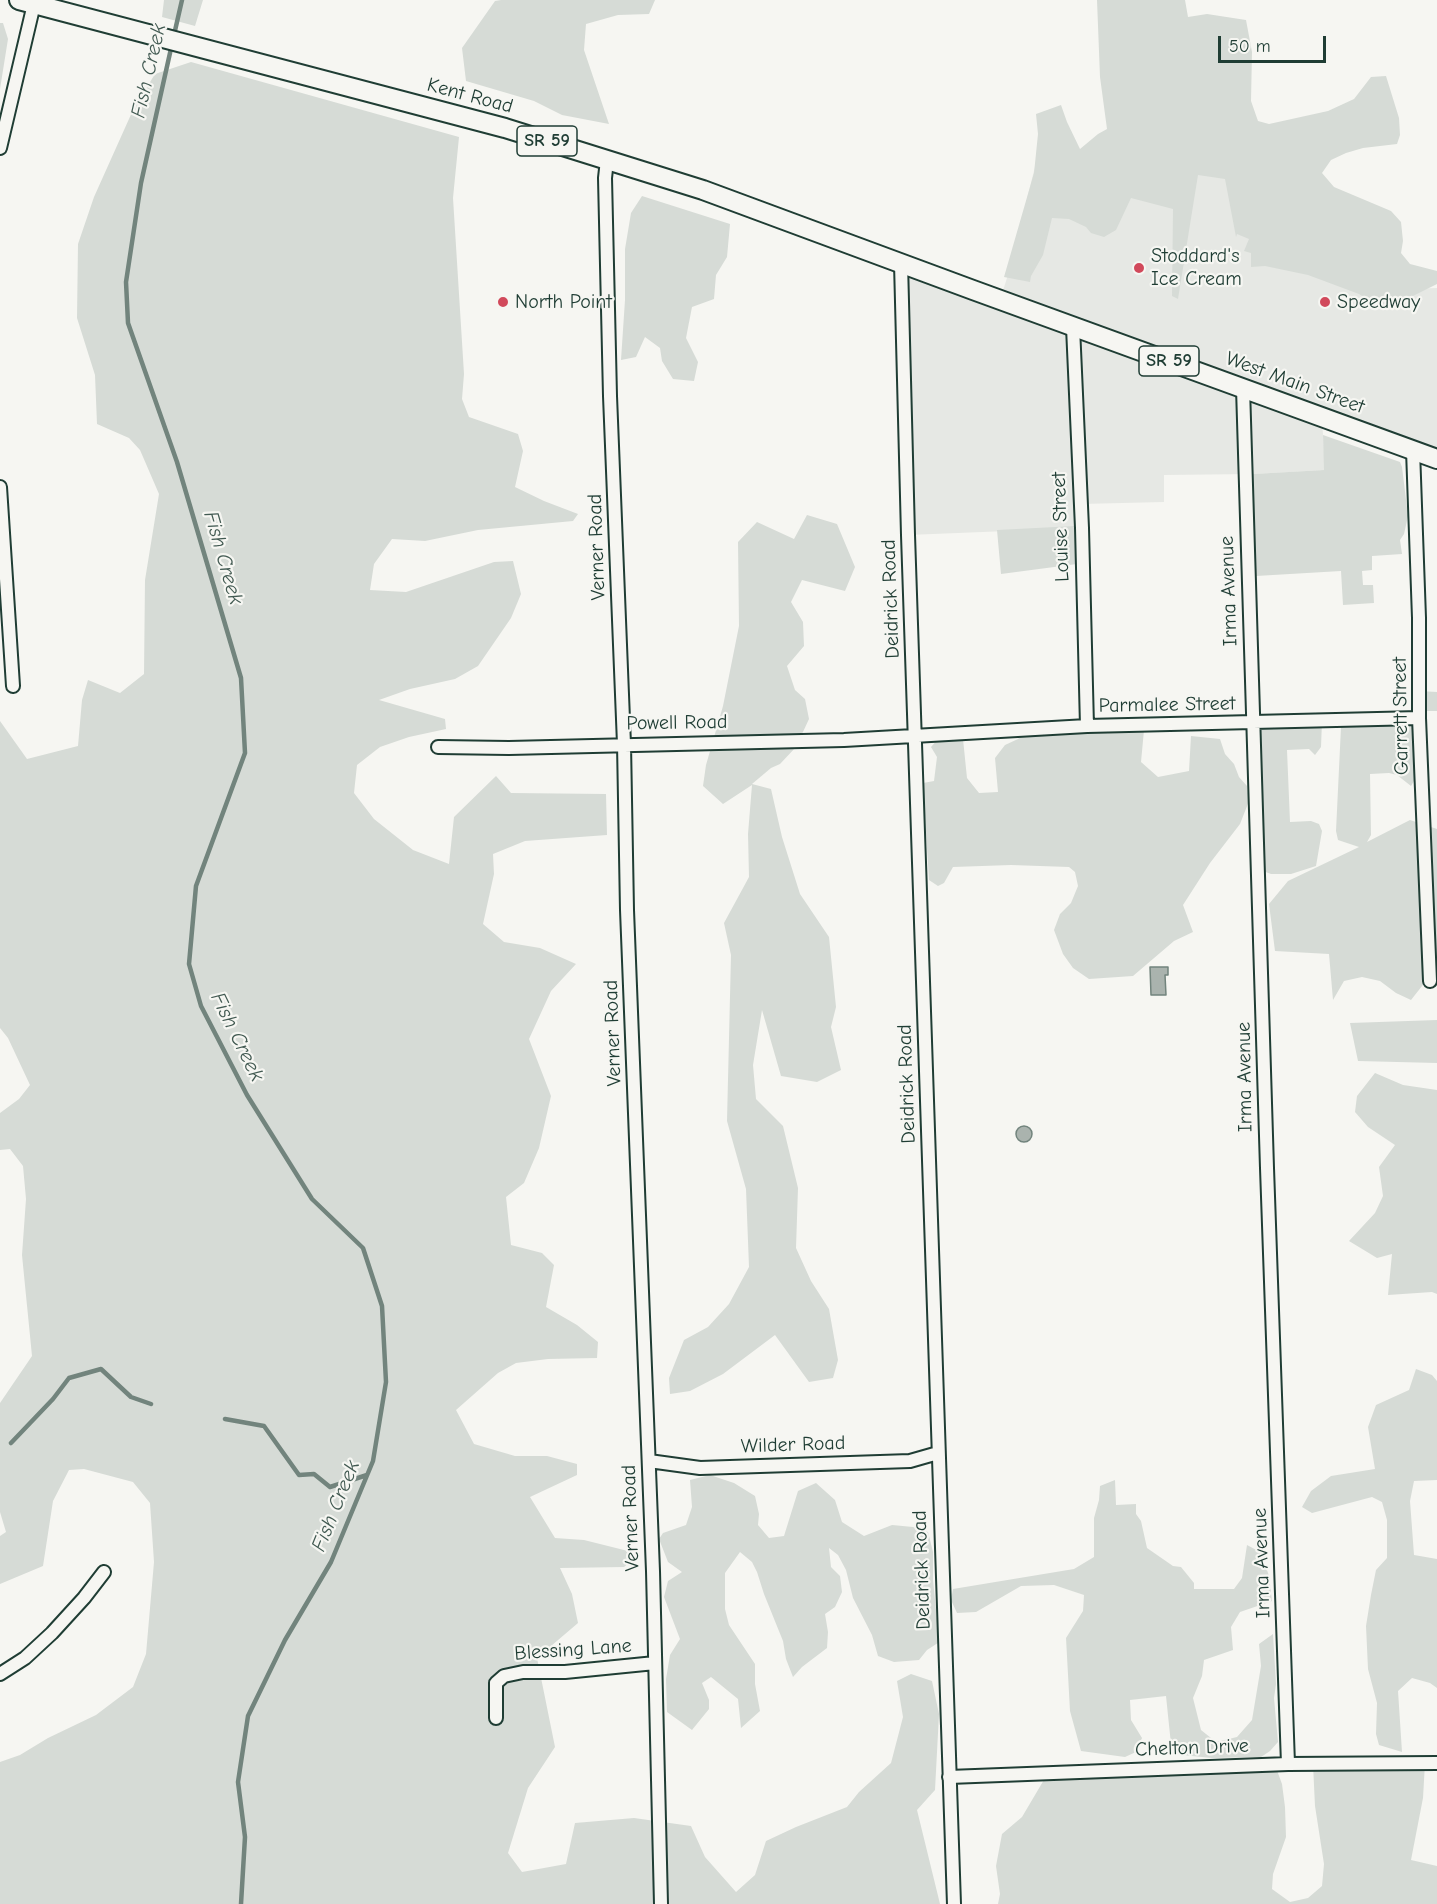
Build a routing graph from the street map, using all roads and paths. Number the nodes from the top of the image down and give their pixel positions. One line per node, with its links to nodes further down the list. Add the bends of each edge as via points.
1 (27, 2): 2 (street); 3 (main road, Kent Road / SR 59, via 505,128)
2 (0, 148)
3 (607, 160): 4 (main road, Kent Road / SR 59, via 703,190); 15 (street, Verner Road, via 604,178 610,396)
4 (901, 263): 5 (main road, West Main Street / SR 59); 14 (street, Deidrick Road)
5 (1073, 327): 6 (main road, West Main Street / SR 59); 13 (street, Louise Street)
6 (1243, 388): 7 (main road, West Main Street / SR 59); 12 (street, Irma Avenue)
7 (1413, 450): 8 (main road, West Main Street / SR 59); 11 (street, Garrett Street)
8 (1437, 459)
9 (0, 487): 10 (street)
10 (13, 686)
11 (1419, 718): 12 (street, Parmalee Street); 17 (street, Garrett Street)
12 (1253, 723): 13 (street, Parmalee Street); 25 (street, Irma Avenue)
13 (1087, 726): 14 (street, Parmalee Street)
14 (916, 736): 15 (street, Powell Road); 18 (street, Deidrick Road)
15 (624, 744): 16 (street, Powell Road); 19 (street, Verner Road)
16 (438, 747)
17 (1430, 981)
18 (938, 1453): 19 (street, Wilder Road, via 910,1461 700,1468); 26 (street, Deidrick Road)
19 (649, 1461): 21 (street, Verner Road)
20 (104, 1572): 22 (street, via 52,1633)
21 (655, 1663): 23 (street, Blessing Lane, via 504,1676 496,1683); 27 (street, Verner Road)
22 (0, 1674)
23 (496, 1718)
24 (1437, 1763): 25 (street, Chelton Drive)
25 (1288, 1764): 26 (street, Chelton Drive)
26 (949, 1777): 28 (street, Deidrick Road)
27 (662, 1904)
28 (954, 1904)

